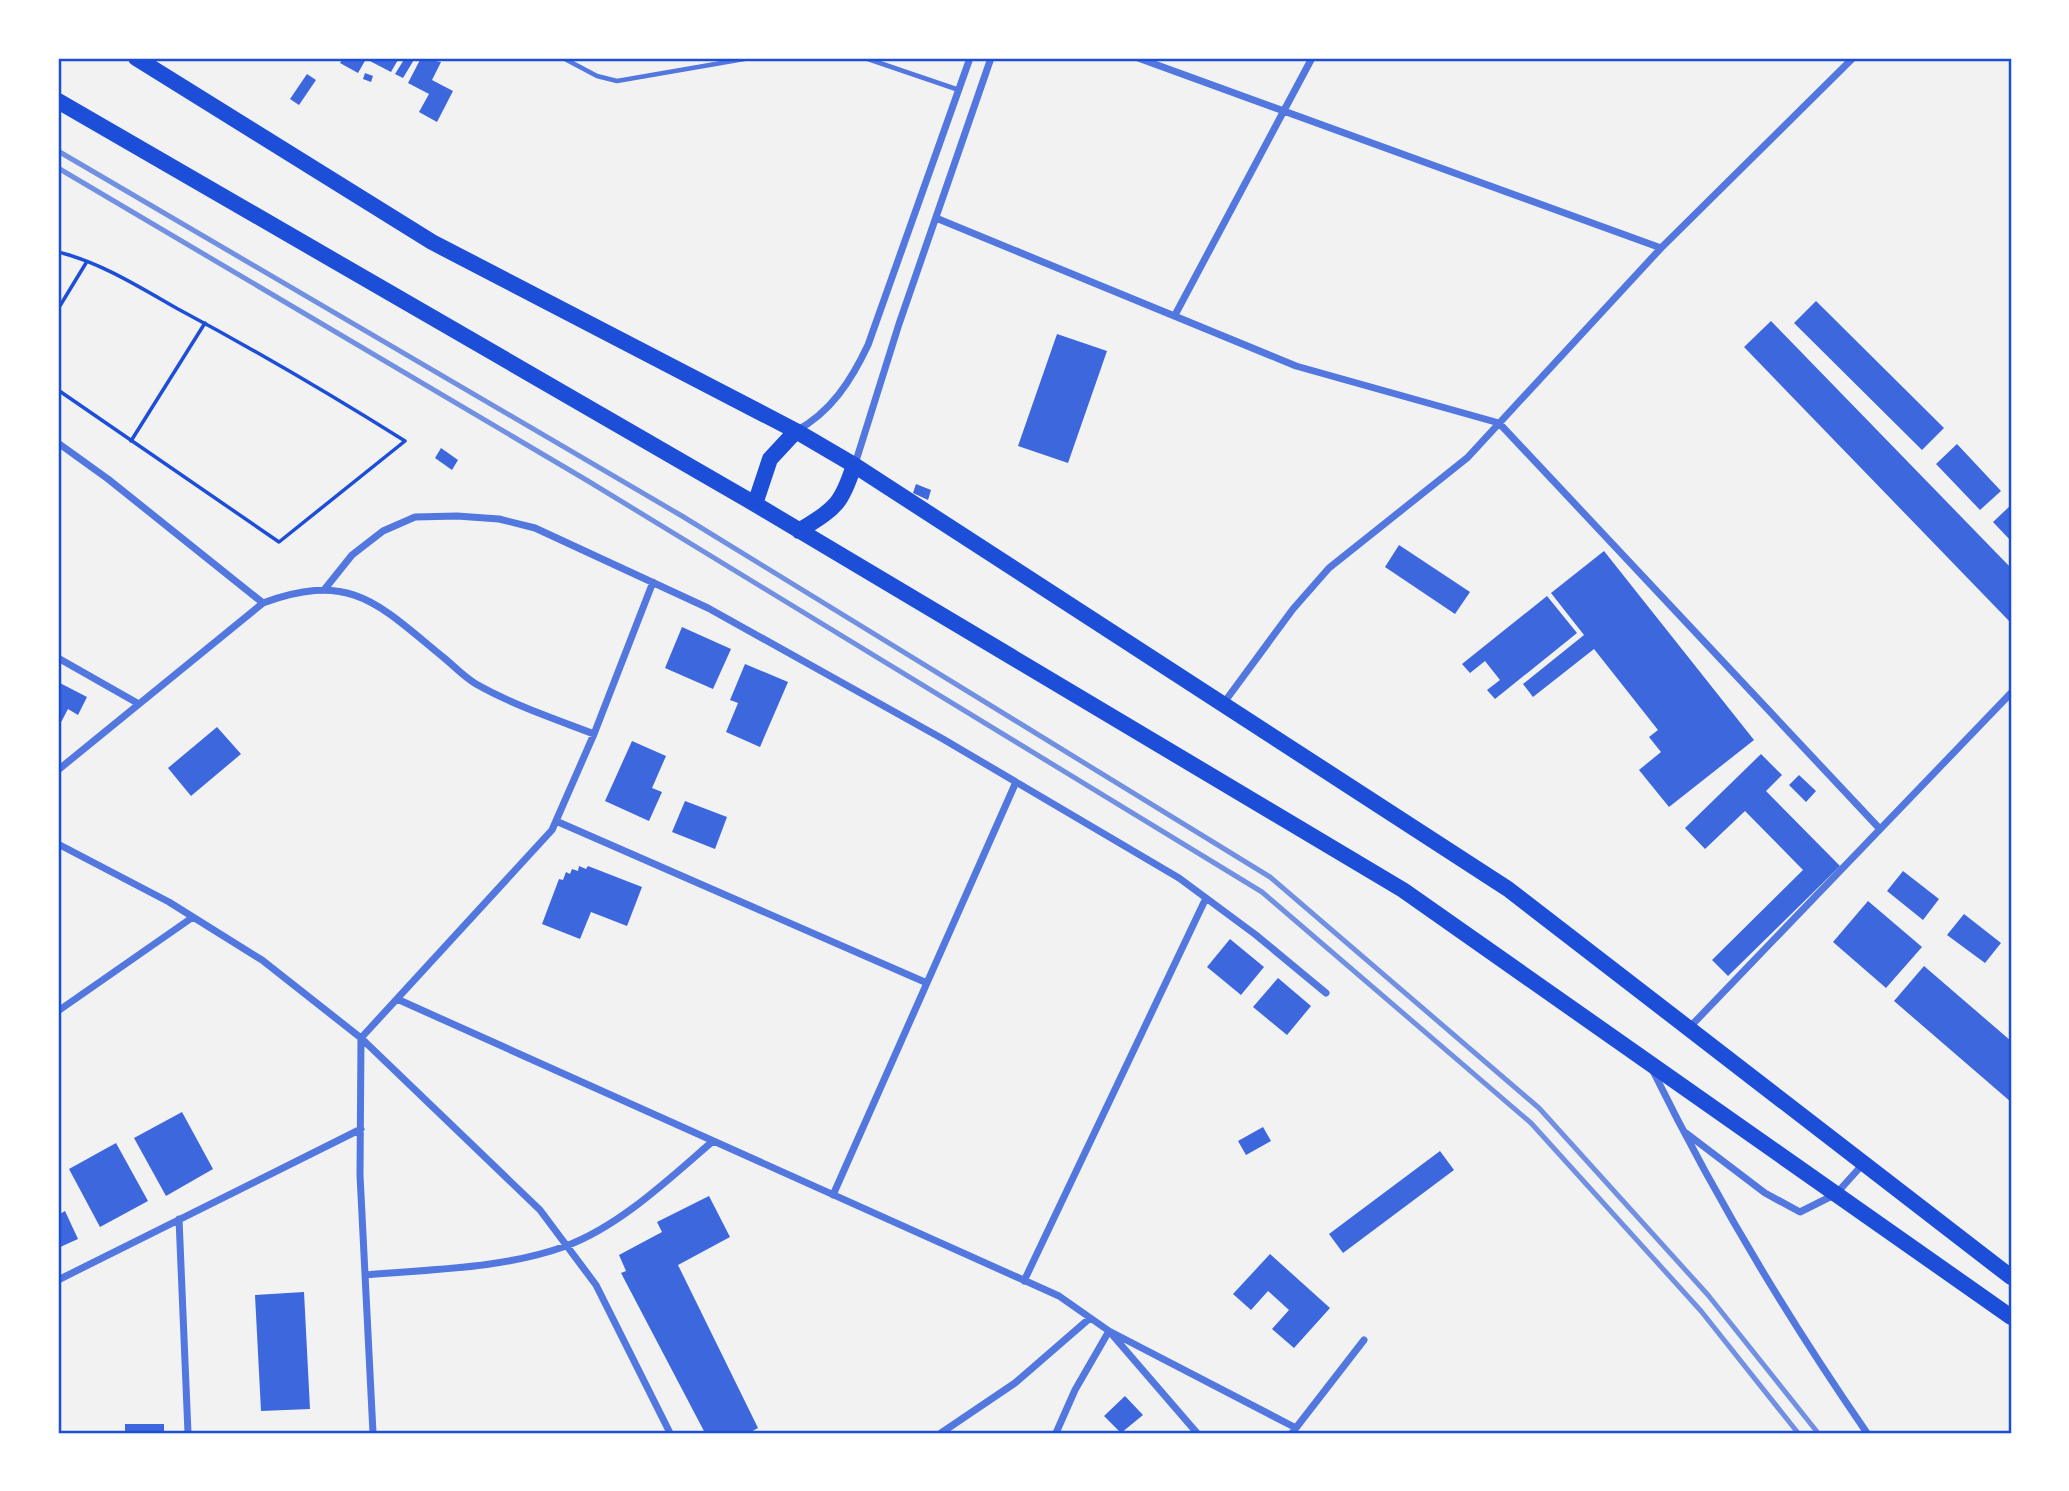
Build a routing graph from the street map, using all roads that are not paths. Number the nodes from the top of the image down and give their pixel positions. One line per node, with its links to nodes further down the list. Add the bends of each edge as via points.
1 (136, 58): 17 (main road, via 432,243)
2 (563, 58): 3 (lane, via 617,81)
3 (750, 58)
4 (865, 58): 10 (lane)
5 (970, 58): 10 (street)
6 (991, 58): 13 (street)
7 (1138, 58): 12 (street)
8 (1312, 58): 12 (street)
9 (1853, 58): 14 (street)
10 (959, 90): 17 (street, via 859,363 818,419)
11 (58, 101): 20 (main road)
12 (1282, 112): 14 (street); 15 (street)
13 (936, 218): 15 (street); 19 (street)
14 (1661, 248): 16 (street)
15 (1175, 315): 16 (street, via 1296,366)
16 (1499, 423): 28 (street, via 1467,458 1329,568); 33 (street)
17 (796, 431): 19 (main road); 20 (main road, via 770,459)
18 (58, 443): 24 (street)
19 (854, 465): 21 (main road, via 844,498); 28 (main road)
20 (755, 504): 21 (main road)
21 (799, 531): 43 (main road, via 1403,891)
22 (653, 582): 23 (street, via 535,528 499,519 415,517 383,531 352,555); 29 (street); 31 (street, via 708,608)
23 (324, 590): 24 (street, via 296,591); 29 (street, via 365,597 474,683)
24 (263, 603): 27 (street)
25 (58, 659): 27 (street)
26 (2011, 693): 33 (street)
27 (139, 704): 30 (street)
28 (1223, 704): 41 (main road, via 1508,889)
29 (594, 734): 32 (street)
30 (58, 770)
31 (1016, 782): 35 (street); 37 (street)
32 (556, 821): 37 (street); 39 (street)
33 (1879, 828): 41 (street)
34 (58, 844): 36 (street)
35 (1206, 898): 38 (street); 55 (street)
36 (193, 918): 40 (street); 42 (street, via 262,960)
37 (927, 983): 49 (street)
38 (1326, 993)
39 (397, 999): 42 (street); 46 (street)
40 (58, 1011)
41 (1687, 1029): 47 (main road)
42 (361, 1038): 44 (street); 51 (street, via 540,1210)
43 (1650, 1064): 45 (street); 48 (main road)
44 (361, 1129): 50 (street); 52 (street)
45 (1683, 1131): 48 (street, via 1765,1193 1800,1212); 67 (street, via 1797,1332)
46 (713, 1141): 49 (street); 51 (street, via 640,1205)
47 (1864, 1164): 48 (street); 53 (main road)
48 (1836, 1194): 56 (main road)
49 (833, 1195): 55 (street)
50 (179, 1219): 54 (street); 61 (street)
51 (566, 1246): 52 (street, via 494,1263); 63 (street, via 596,1285)
52 (365, 1275): 62 (street)
53 (2011, 1276)
54 (58, 1280)
55 (1024, 1281): 57 (street, via 1059,1296)
56 (2011, 1317)
57 (1090, 1318): 58 (street); 64 (street, via 1016,1383)
58 (1109, 1331): 60 (street); 65 (street); 66 (street)
59 (1364, 1339): 60 (street)
60 (1294, 1431)
61 (188, 1433)
62 (373, 1433)
63 (670, 1433)
64 (941, 1433)
65 (1056, 1433)
66 (1197, 1433)
67 (1867, 1433)

